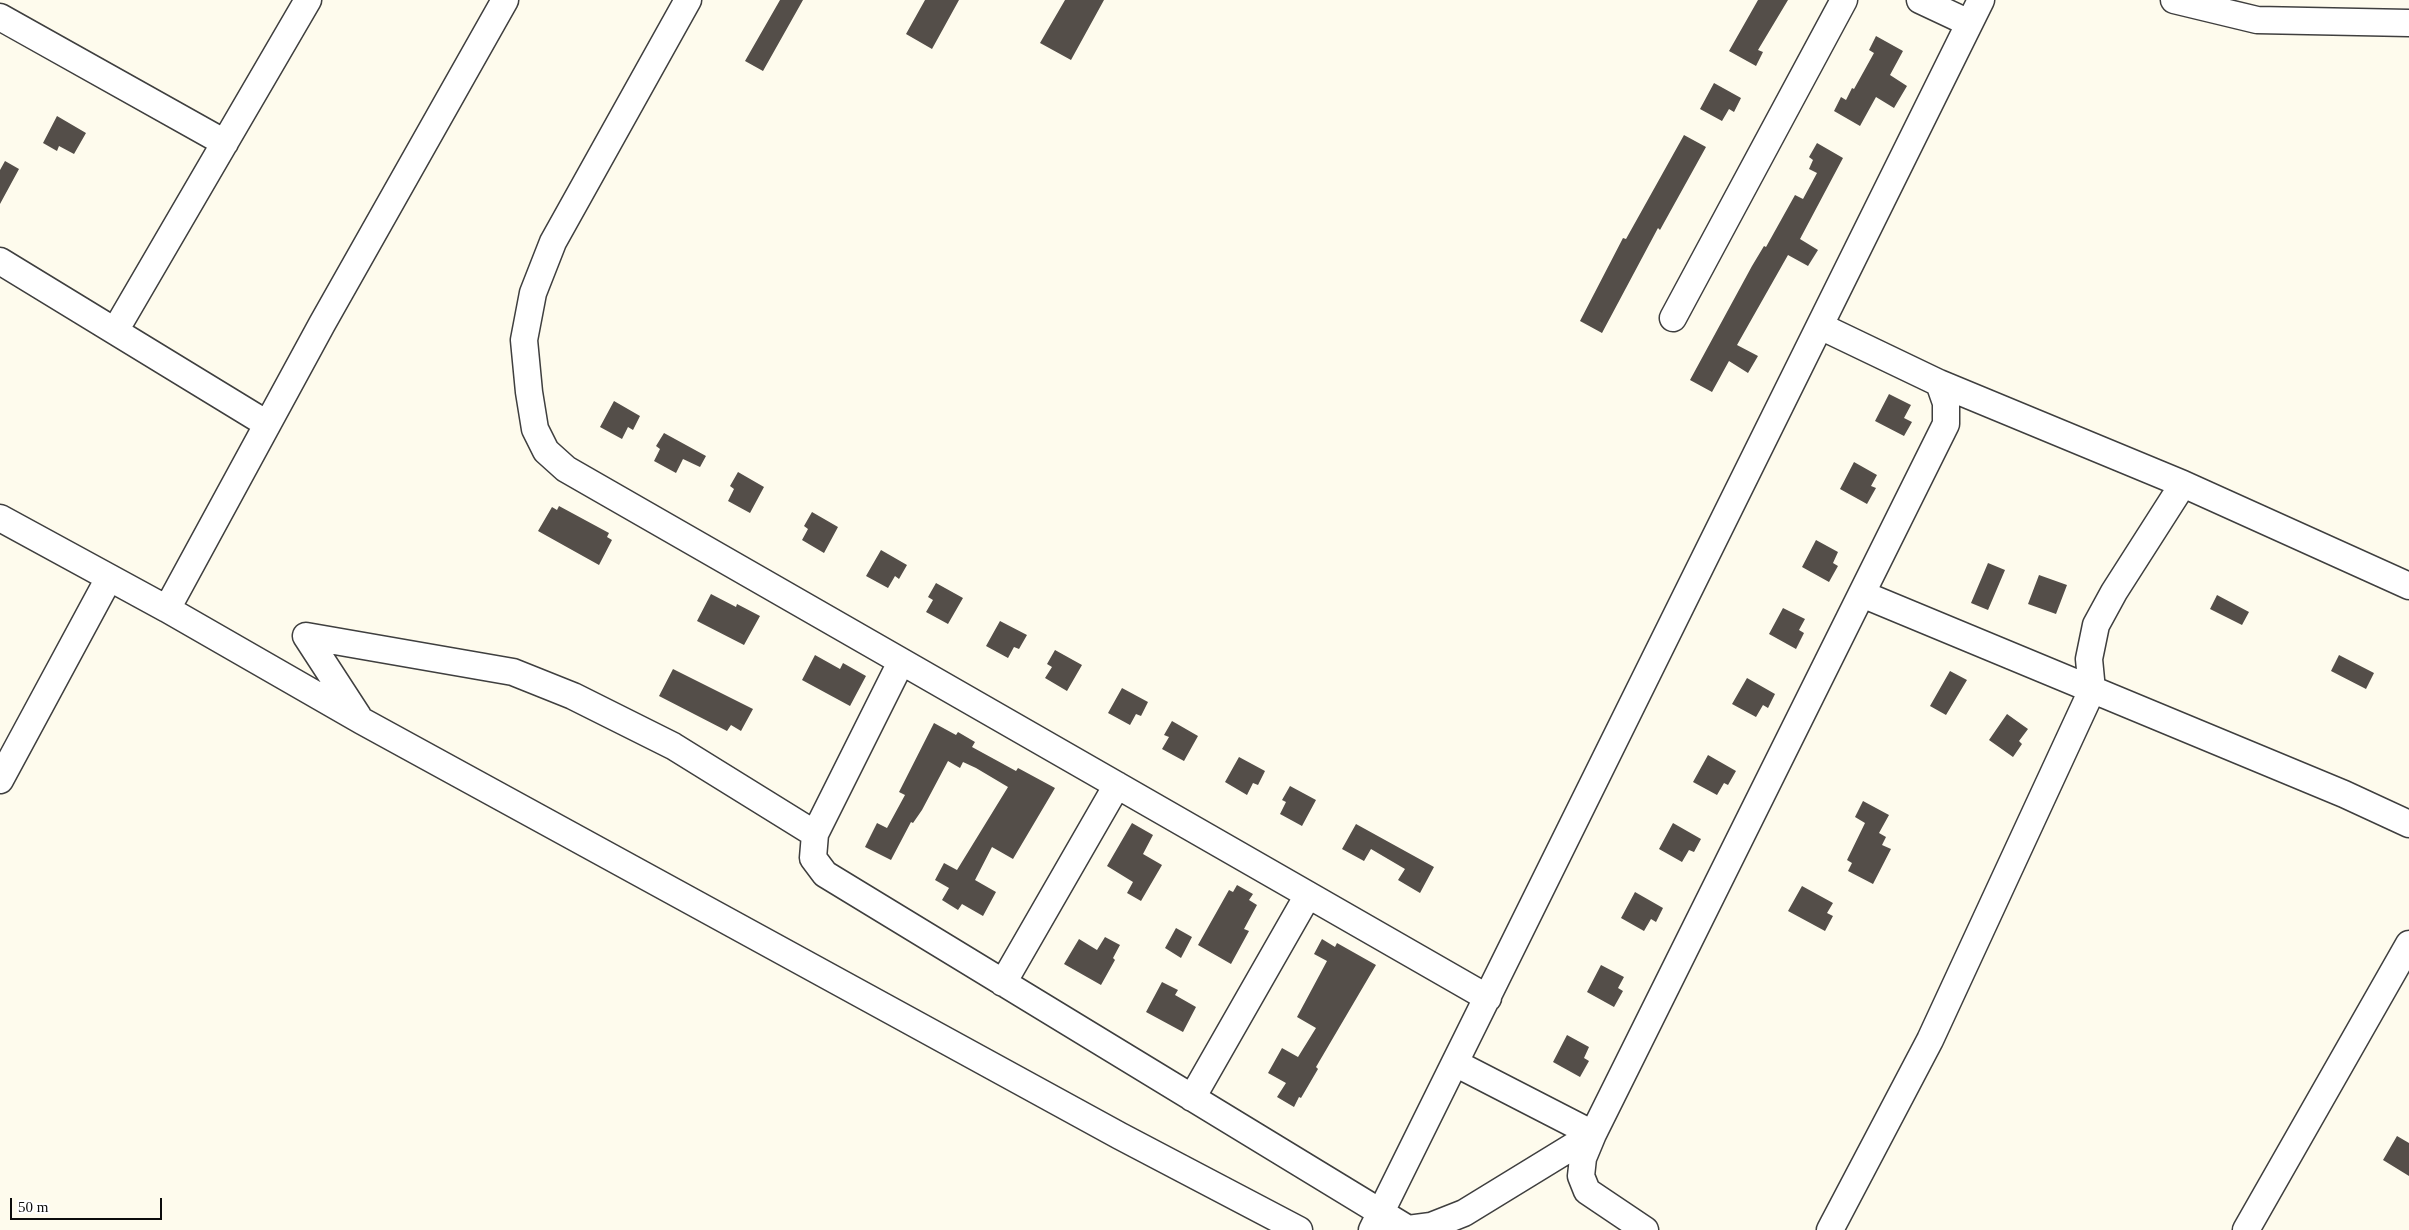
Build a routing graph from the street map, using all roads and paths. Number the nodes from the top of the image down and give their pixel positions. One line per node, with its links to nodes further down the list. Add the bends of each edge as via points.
1 (308, 0): 11 (street)
2 (504, 0): 17 (street)
3 (688, 0): 24 (street, via 553,242 533,293 524,340 535,429 546,452 566,470)
4 (1844, 0): 13 (street)
5 (1920, 0): 9 (street)
6 (1981, 0): 9 (street)
7 (2174, 0): 10 (street, via 2257,20)
8 (0, 17): 11 (street)
9 (1969, 23): 14 (street)
10 (2409, 23)
11 (225, 144): 15 (street)
12 (0, 261): 15 (street)
13 (1673, 318)
14 (1820, 326): 16 (street); 34 (street)
15 (115, 331): 17 (street)
16 (1939, 383): 18 (street); 22 (street, via 1946,403 1946,424)
17 (267, 424): 23 (street)
18 (2183, 484): 21 (street); 25 (street, via 2096,625 2088,659)
19 (0, 518): 20 (street)
20 (108, 578): 23 (street); 27 (street)
21 (2409, 586)
22 (1862, 594): 25 (street); 37 (street)
23 (166, 609): 26 (street)
24 (901, 662): 28 (street); 30 (street)
25 (2092, 690): 29 (street); 41 (street, via 1930,1040)
26 (362, 721): 30 (street, via 306,636 514,672 572,696 673,746); 39 (street, via 1120,1136)
27 (0, 780)
28 (1116, 785): 31 (street); 33 (street)
29 (2409, 824)
30 (815, 834): 33 (street, via 813,858 825,874)
31 (1308, 895): 34 (street); 36 (street)
32 (2409, 944): 42 (street)
33 (1003, 983): 36 (street)
34 (1488, 998): 35 (street)
35 (1456, 1063): 37 (street); 38 (street)
36 (1192, 1098): 38 (street)
37 (1593, 1134): 38 (street, via 1464,1213 1431,1226 1408,1229); 40 (street, via 1583,1158 1581,1176 1587,1191)
38 (1377, 1222)
39 (1299, 1230)
40 (1646, 1230)
41 (1830, 1230)
42 (2246, 1230)

